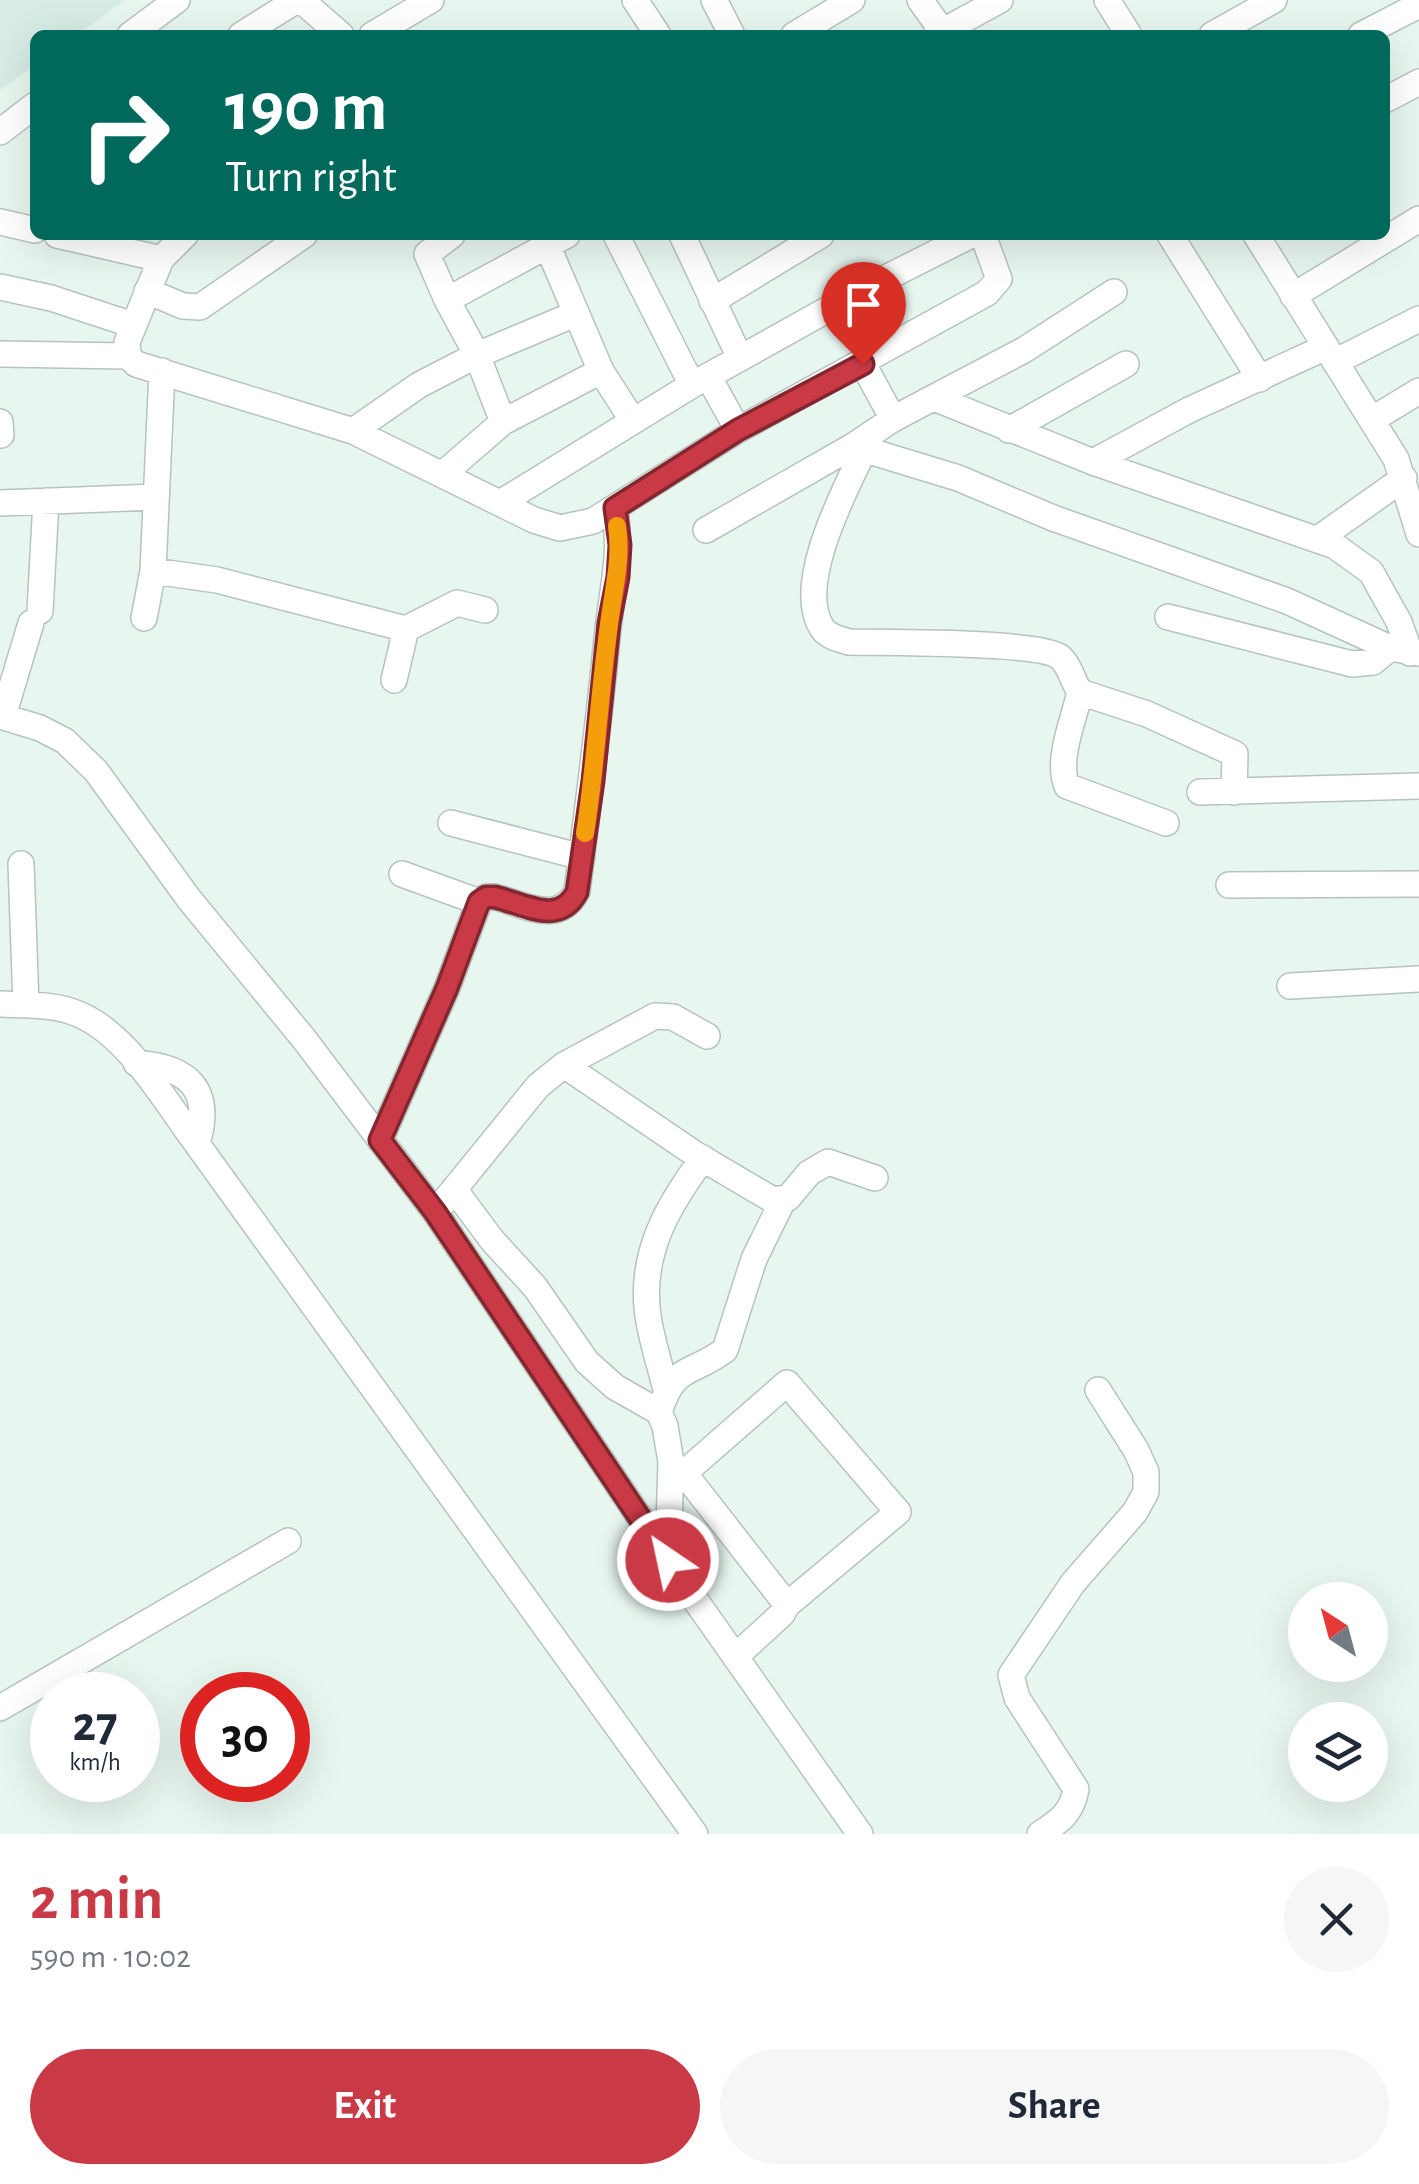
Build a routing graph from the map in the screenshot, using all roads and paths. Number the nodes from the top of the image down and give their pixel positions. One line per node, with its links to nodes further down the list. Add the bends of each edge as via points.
1 (177, 0): 12 (street)
2 (299, 0): 13 (street); 14 (street)
3 (635, 0): 17 (street)
4 (714, 0): 18 (street)
5 (852, 0): 19 (street)
6 (920, 0): 20 (street)
7 (1000, 0): 21 (street)
8 (1274, 0): 23 (street)
9 (428, 2): 15 (street); 16 (street)
10 (1118, 4): 22 (street)
11 (1419, 5): 24 (street)
12 (137, 30)
13 (249, 30)
14 (335, 30)
15 (380, 30)
16 (415, 30)
17 (655, 30)
18 (729, 30)
19 (802, 30)
20 (939, 30)
21 (949, 30)
22 (1127, 30)
23 (1221, 30)
24 (1372, 30)
25 (1419, 82): 26 (street)
26 (1390, 97)
27 (30, 109): 28 (street)
28 (0, 132)
29 (1419, 218): 32 (street)
30 (0, 222): 31 (street)
31 (30, 229)
32 (1390, 236)
33 (121, 240): 44 (street)
34 (297, 240): 47 (street, via 200,306)
35 (619, 240): 65 (street)
36 (690, 240): 51 (street)
37 (813, 240): 51 (street)
38 (961, 240): 59 (street)
39 (985, 240): 60 (street, via 998,270 996,286)
40 (1173, 240): 64 (street)
41 (1259, 240): 49 (street)
42 (1383, 240): 49 (street)
43 (558, 241): 50 (street); 52 (street)
44 (172, 244): 47 (street)
45 (422, 244): 50 (street)
46 (0, 287): 54 (street)
47 (148, 291): 54 (street)
48 (1114, 292): 67 (street)
49 (1293, 296): 56 (street)
50 (446, 300): 58 (street)
51 (712, 301): 59 (street)
52 (575, 314): 58 (street); 62 (street)
53 (1419, 319): 56 (street)
54 (133, 325): 57 (street)
55 (0, 354): 57 (street)
56 (1330, 355): 64 (street); 69 (street)
57 (128, 356): 63 (street)
58 (477, 356): 71 (street); 74 (street, via 419,385)
59 (740, 358): 65 (street)
60 (863, 364): 68 (street); 72 (street)
61 (1126, 364): 73 (street)
62 (601, 370): 70 (street); 71 (street)
63 (162, 371): 74 (street); 79 (street)
64 (1260, 379): 76 (street)
65 (700, 380): 70 (street); 72 (street)
66 (1419, 391): 69 (street)
67 (934, 398): 68 (street); 73 (street)
68 (893, 418): 75 (street)
69 (1373, 419): 78 (street)
70 (632, 421): 82 (street)
71 (502, 422): 77 (street)
72 (738, 430): 83 (street)
73 (1009, 430): 76 (street)
74 (353, 431): 77 (street)
75 (859, 448): 84 (street); 92 (street, via 958,478); 94 (street, via 815,584 814,608 830,637 1050,651)
76 (1094, 462): 86 (street)
77 (444, 474): 82 (street)
78 (1404, 478): 85 (street); 86 (street)
79 (154, 497): 80 (street); 87 (street)
80 (46, 501): 81 (street); 95 (street, via 36,617)
81 (0, 503)
82 (500, 503): 83 (street, via 560,528)
83 (615, 508): 101 (street, via 618,577)
84 (706, 530)
85 (1419, 534)
86 (1318, 539): 92 (street, via 1371,572)
87 (153, 571): 90 (street); 91 (street, via 217,580)
88 (485, 610): 91 (street, via 457,603)
89 (1168, 617): 92 (street, via 1352,664)
90 (144, 618)
91 (406, 629): 93 (street)
92 (1406, 651)
93 (394, 680)
94 (1080, 692): 98 (street, via 1225,747 1235,754); 99 (street, via 1064,762 1067,786)
95 (1, 716): 112 (street, via 65,742 96,771)
96 (1419, 786): 98 (street)
97 (1200, 792): 98 (street)
98 (1234, 792)
99 (1166, 822)
100 (451, 823): 101 (street)
101 (582, 857): 106 (street, via 577,892 562,910 495,897)
102 (21, 864): 109 (street)
103 (402, 874): 106 (street)
104 (1419, 884): 105 (street)
105 (1229, 885)
106 (479, 902): 112 (street)
107 (1419, 979): 108 (street)
108 (1290, 986)
109 (13, 1005): 125 (street, via 66,1009 114,1036)
110 (707, 1036): 111 (street, via 674,1017 655,1016)
111 (564, 1065): 113 (street); 115 (street, via 538,1086)
112 (380, 1140): 117 (street)
113 (703, 1158): 116 (street); 119 (street, via 669,1204 651,1248 646,1306)
114 (875, 1178): 116 (street, via 828,1162)
115 (454, 1189): 117 (street); 119 (street, via 536,1287 587,1362 614,1387)
116 (782, 1202): 119 (street, via 754,1260 725,1350 676,1376)
117 (435, 1212): 121 (street)
118 (1098, 1390): 127 (street, via 1141,1461 1146,1492 1072,1583 1011,1675 1017,1698 1076,1789 1073,1807)
119 (663, 1401): 121 (street, via 671,1462)
120 (288, 1541): 124 (street)
121 (668, 1560): 123 (street)
122 (787, 1605): 122 (street, via 684,1474 787,1383 898,1512); 123 (street)
123 (736, 1657): 126 (street)
124 (0, 1708)
125 (695, 1834)
126 (860, 1834)
127 (1040, 1834)

